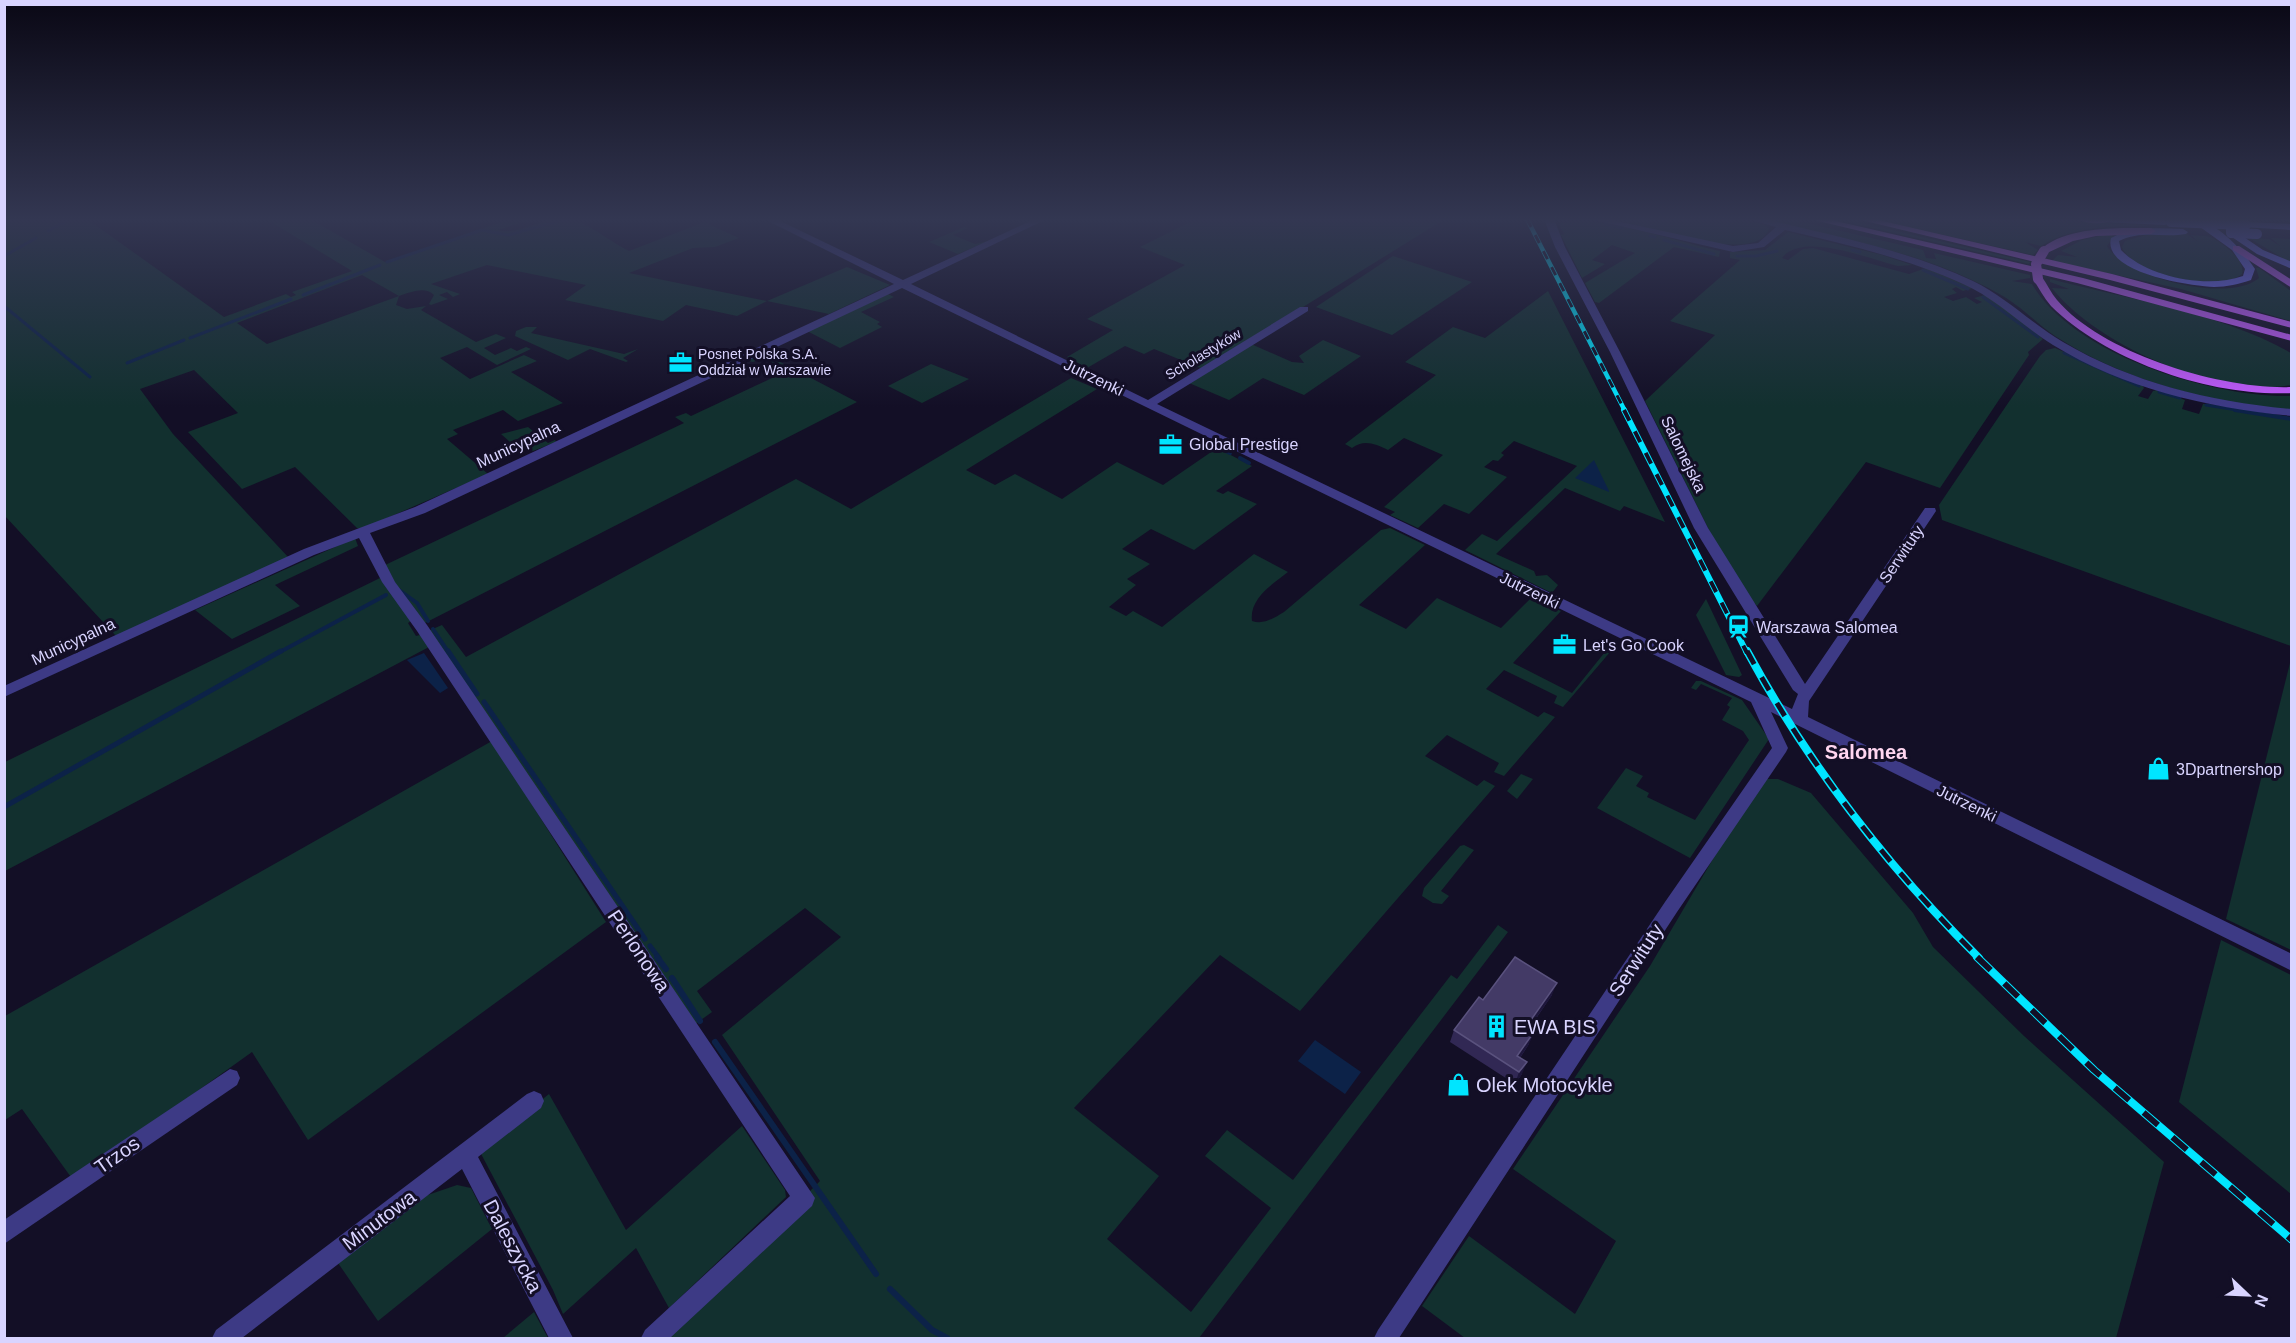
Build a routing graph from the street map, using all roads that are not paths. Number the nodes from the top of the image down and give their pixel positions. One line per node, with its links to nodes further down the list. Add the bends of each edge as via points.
1 (896, 282): 10 (street, Jutrzenki)
2 (906, 282): 10 (street, Municypalna)
3 (1578, 282): 22 (street, Salomejska, via 1701,528 1798,686)
4 (1965, 282): 18 (street, via 1998,298 2057,342 2135,379 2221,403)
5 (2039, 282): 16 (main road, bridge, via 2048,300 2075,323 2146,360 2243,388)
6 (2079, 282): 11 (main road)
7 (2130, 282): 13 (main road)
8 (2195, 282): 9 (main road)
9 (2229, 282)
10 (901, 284): 17 (street, Jutrzenki); 20 (street, Municypalna, via 420,510)
11 (2165, 302): 14 (main road); 15 (main road)
12 (1304, 309): 17 (street, Scholastyków)
13 (2292, 325)
14 (2292, 338)
15 (2292, 347)
16 (2292, 390)
17 (1149, 404): 23 (street, Jutrzenki)
18 (2292, 413)
19 (1930, 511): 22 (street, Serwituty)
20 (363, 531): 21 (street, Municypalna); 32 (street, Perlonowa, via 397,596 804,1198)
21 (4, 692)
22 (1807, 693): 24 (street, Serwituty, via 1798,711)
23 (1757, 699): 24 (street, Jutrzenki); 33 (street, Serwituty, via 1780,748)
24 (1801, 720): 25 (street, Jutrzenki)
25 (2292, 963)
26 (230, 1078): 29 (street, Trzos)
27 (534, 1101): 28 (street, Minutowa)
28 (465, 1154): 30 (street, Minutowa); 31 (street, Daleszycka)
29 (4, 1233)
30 (224, 1338)
31 (561, 1338)
32 (653, 1338)
33 (1386, 1338)

